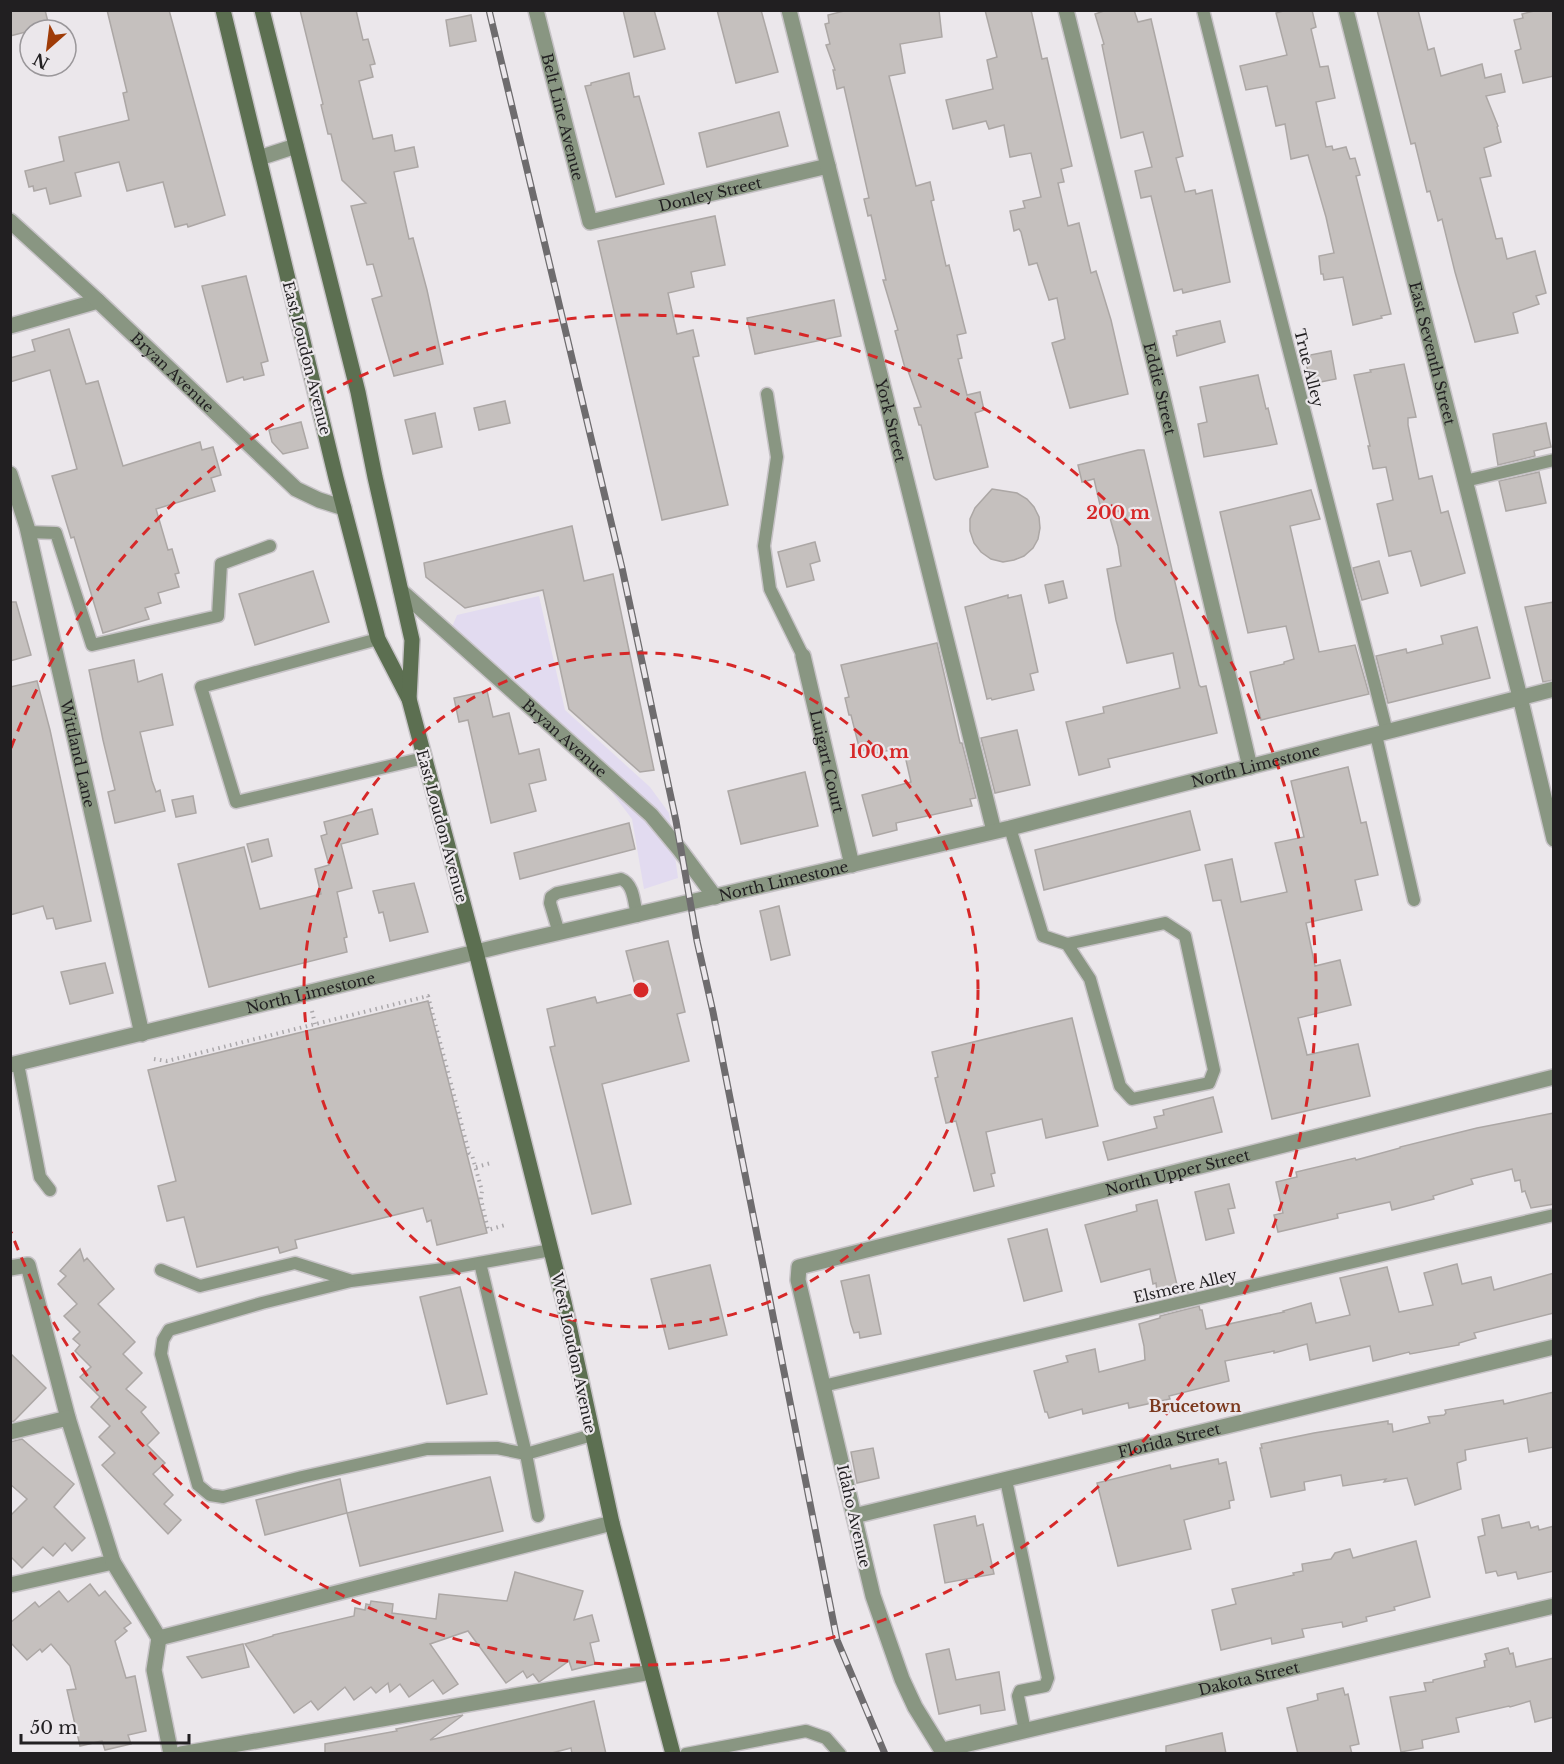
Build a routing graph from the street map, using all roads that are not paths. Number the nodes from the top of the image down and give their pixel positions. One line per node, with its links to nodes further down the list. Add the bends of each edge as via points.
1 (223, 10): 9 (main road, East Loudon Avenue)
2 (262, 10): 8 (main road, East Loudon Avenue)
3 (536, 10): 12 (street, Belt Line Avenue)
4 (789, 10): 10 (street, York Street)
5 (1066, 10): 30 (street, Eddie Street)
6 (1203, 10): 28 (lane, True Alley)
7 (1346, 10): 18 (street, East Seventh Street)
8 (296, 146): 9 (street); 22 (main road, East Loudon Avenue, via 358,392)
9 (259, 158): 19 (main road, East Loudon Avenue)
10 (828, 166): 12 (street, Donley Street); 32 (street, York Street)
11 (10, 221): 13 (street, Bryan Avenue)
12 (590, 222)
13 (98, 301): 14 (street); 19 (street, Bryan Avenue, via 296,489)
14 (10, 326)
15 (767, 394): 24 (lane, via 777,457 764,546 770,588)
16 (1554, 460): 18 (lane)
17 (10, 474): 20 (street, Wittland Lane)
18 (1465, 481): 26 (street, East Seventh Street)
19 (344, 508): 23 (main road, East Loudon Avenue)
20 (28, 532): 21 (lane, via 56,533 92,645 218,615 221,564); 41 (street, Wittland Lane)
21 (270, 546)
22 (401, 591): 27 (main road, East Loudon Avenue, via 412,640); 35 (street, Bryan Avenue, via 651,815)
23 (378, 639): 27 (main road, East Loudon Avenue); 29 (lane, via 201,687 236,802)
24 (803, 656): 34 (street, Luigart Court)
25 (1554, 689): 26 (street, North Limestone)
26 (1520, 697): 28 (street, North Limestone); 33 (street, East Seventh Street)
27 (409, 699): 29 (main road, East Loudon Avenue)
28 (1382, 733): 30 (street, North Limestone); 36 (lane, True Alley)
29 (424, 758): 40 (main road, East Loudon Avenue)
30 (1250, 767): 31 (street, North Limestone)
31 (1010, 828): 32 (street, North Limestone); 39 (lane, via 1043,936)
32 (994, 831): 34 (street, North Limestone)
33 (1554, 839)
34 (852, 865): 35 (street, North Limestone)
35 (715, 897): 37 (street, North Limestone)
36 (1414, 900)
37 (637, 916): 38 (street, North Limestone); 38 (lane, via 631,887 621,879 551,897)
38 (559, 933): 40 (street, North Limestone)
39 (1067, 944): 39 (lane, via 1090,979 1120,1086 1132,1099 1209,1083 1214,1070 1185,936 1165,923)
40 (476, 952): 41 (street, North Limestone); 46 (main road, West Loudon Avenue)
41 (142, 1034): 42 (street, North Limestone)
42 (14, 1064): 44 (lane, via 40,1178)
43 (1554, 1077): 48 (street, North Upper Street)
44 (50, 1190)
45 (1554, 1215): 53 (lane, Elsmere Alley)
46 (551, 1250): 47 (lane); 56 (main road, West Loudon Avenue)
47 (480, 1263): 51 (lane); 57 (lane)
48 (799, 1267): 53 (street, Idaho Avenue, via 798,1280)
49 (10, 1268): 54 (street, via 28,1264)
50 (161, 1270): 51 (lane, via 200,1286 295,1263)
51 (351, 1281): 57 (lane, via 169,1330 161,1354 198,1485 210,1495 223,1497 427,1449 497,1448)
52 (1554, 1347): 58 (street, Florida Street)
53 (823, 1386): 60 (street, Idaho Avenue)
54 (68, 1418): 55 (street); 62 (street)
55 (10, 1432)
56 (592, 1435): 57 (lane); 61 (main road, West Loudon Avenue)
57 (526, 1454): 59 (lane)
58 (1006, 1480): 60 (street, Florida Street); 67 (lane, via 1048,1678 1045,1686 1020,1691)
59 (538, 1516)
60 (854, 1516): 69 (street, Idaho Avenue, via 889,1647 915,1707)
61 (612, 1523): 65 (street); 66 (main road, West Loudon Avenue)
62 (113, 1562): 63 (street); 65 (street)
63 (10, 1585)
64 (1554, 1606): 67 (street, Dakota Street)
65 (159, 1638): 70 (street, via 154,1670)
66 (651, 1672): 68 (street); 72 (main road, West Loudon Avenue)
67 (1025, 1731): 69 (street, Dakota Street)
68 (213, 1751): 71 (street)
69 (944, 1752)
70 (171, 1754)
71 (181, 1754)
72 (673, 1754)
73 (686, 1754): 74 (lane, via 806,1731 826,1737)
74 (840, 1754)

